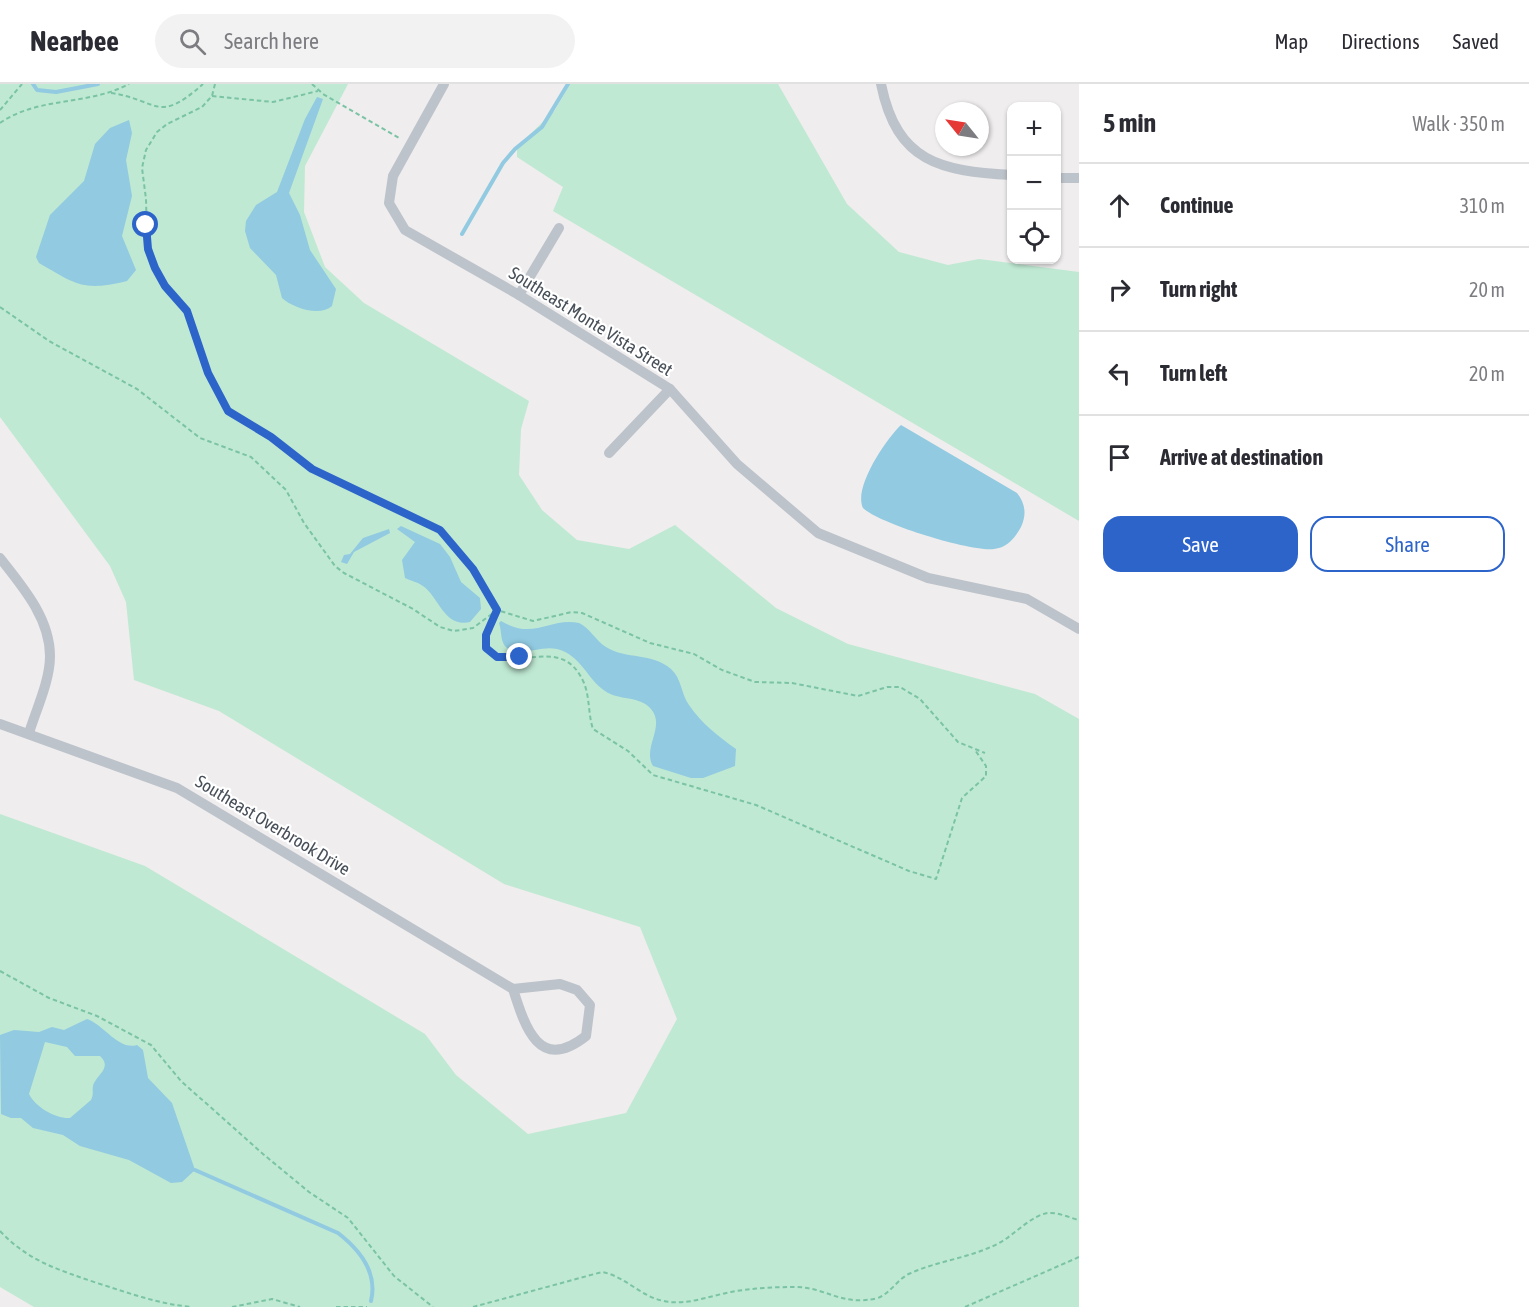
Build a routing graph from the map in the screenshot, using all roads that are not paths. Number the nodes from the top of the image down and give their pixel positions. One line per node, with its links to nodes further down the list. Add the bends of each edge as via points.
1 (444, 84): 7 (street, Southeast Monte Vista Street, via 393,176 388,203 405,230)
2 (881, 84): 3 (street, via 896,129 919,154 938,166 963,172)
3 (1007, 175)
4 (1061, 178): 5 (street)
5 (1079, 178)
6 (560, 228): 7 (street)
7 (519, 295): 8 (street, Southeast Monte Vista Street)
8 (670, 389): 9 (street); 11 (street, Southeast Monte Vista Street, via 737,464 818,533 928,578 1027,599)
9 (609, 453)
10 (0, 558): 13 (street, via 42,617 47,636 50,657)
11 (1079, 629)
12 (0, 724): 13 (street, Southeast Overbrook Drive)
13 (29, 733): 14 (street, Southeast Overbrook Drive, via 177,788)
14 (513, 989): 14 (street, via 527,1030 539,1044 558,1051 573,1047 586,1036 590,1005 578,990 560,984)

